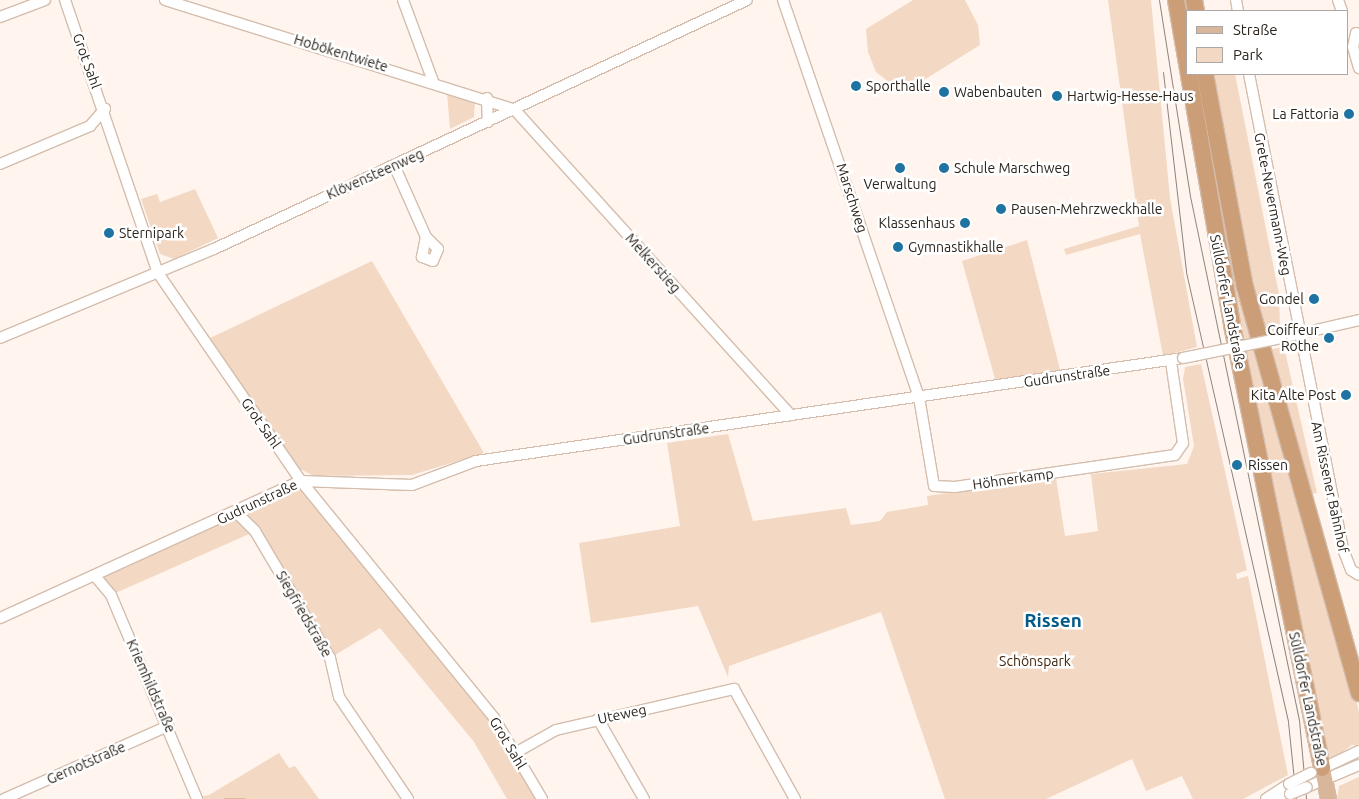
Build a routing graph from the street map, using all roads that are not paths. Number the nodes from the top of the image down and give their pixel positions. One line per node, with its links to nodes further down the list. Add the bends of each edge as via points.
1 (45, 0): 8 (street)
2 (66, 0): 17 (street, Grot Sahl)
3 (165, 0): 15 (street, Hobökentwiete)
4 (403, 0): 15 (street)
5 (747, 0): 18 (street, Klövensteenweg)
6 (784, 0): 30 (street, Marschweg)
7 (1176, 0): 10 (highway, Sülldorfer Landstraße)
8 (0, 18)
9 (1358, 34): 11 (street, via 1353,47)
10 (1186, 58)
11 (1359, 68)
12 (1189, 75): 43 (highway, Sülldorfer Landstraße, via 1232,325)
13 (1205, 75): 37 (highway, Sülldorfer Landstraße, via 1245,287)
14 (1249, 75): 27 (street, Grete-Nevermann-Weg)
15 (433, 81): 16 (street, Hobökentwiete)
16 (487, 98): 18 (street, Hobökentwiete); 19 (street)
17 (105, 109): 20 (street); 21 (street, Grot Sahl)
18 (516, 110): 19 (street, Klövensteenweg); 31 (street, Melkerstieg)
19 (488, 122): 23 (street, Klövensteenweg)
20 (90, 126): 21 (street); 22 (street)
21 (111, 131): 25 (street, Grot Sahl)
22 (0, 164)
23 (394, 165): 24 (street); 25 (street, Klövensteenweg)
24 (426, 237)
25 (158, 273): 28 (street, Klövensteenweg); 32 (street, Grot Sahl)
26 (1359, 320): 27 (street, Gudrunstraße)
27 (1298, 335): 29 (street, Gudrunstraße, bridge); 34 (street, Am Rissener Bahnhof, via 1343,549 1351,570)
28 (0, 338)
29 (1171, 362): 30 (street, Gudrunstraße); 30 (street, Höhnerkamp, via 1181,450 1171,456 940,489 932,481)
30 (919, 397): 31 (street, Gudrunstraße)
31 (791, 415): 32 (street, Gudrunstraße, via 476,461 412,485)
32 (301, 481): 33 (street, Gudrunstraße); 41 (street, Grot Sahl, via 494,718)
33 (236, 512): 35 (street, Gudrunstraße); 47 (street, Siegfriedstraße, via 256,531 330,658 339,697)
34 (1359, 575)
35 (95, 576): 36 (street, Gudrunstraße); 39 (street, Kriemhildstraße, via 111,595)
36 (0, 618)
37 (1359, 693)
38 (598, 718): 41 (street, Uteweg, via 556,730); 49 (street); 50 (street, Uteweg, via 734,689)
39 (168, 726): 45 (street, Gernotstraße); 46 (street, Kriemhildstraße)
40 (1359, 751): 43 (street)
41 (515, 753): 48 (street, Grot Sahl)
42 (1359, 765): 43 (street)
43 (1318, 776): 44 (street, bridge); 53 (main road)
44 (1290, 789): 51 (street); 52 (street)
45 (4, 799)
46 (197, 799)
47 (408, 799)
48 (542, 799)
49 (644, 799)
50 (795, 799)
51 (1266, 799)
52 (1277, 799)
53 (1328, 799)

